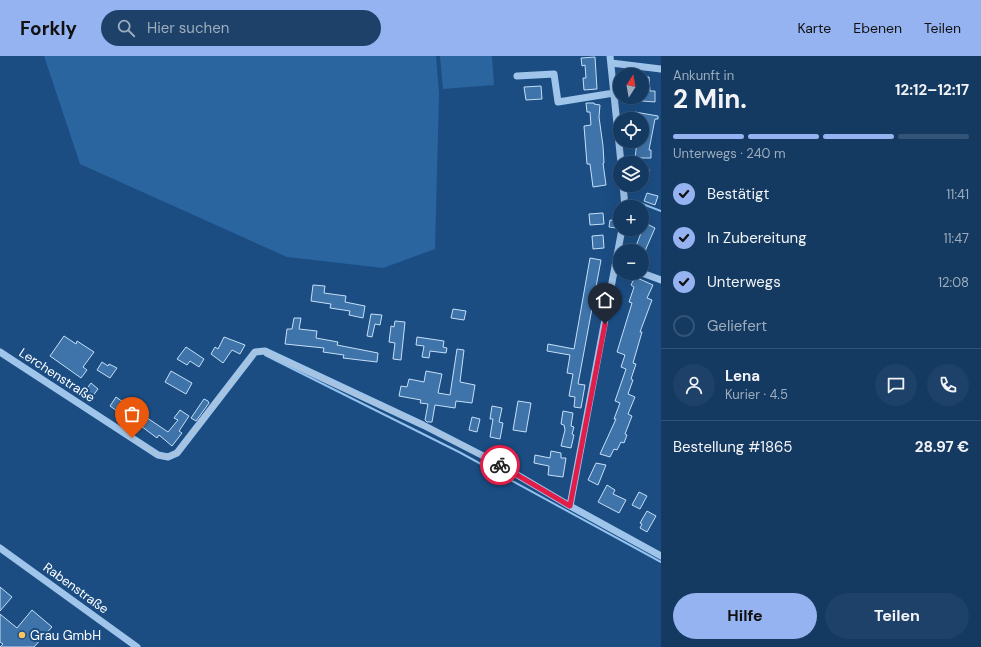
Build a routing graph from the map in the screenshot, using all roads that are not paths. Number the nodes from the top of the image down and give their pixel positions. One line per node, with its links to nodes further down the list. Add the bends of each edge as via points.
1 (610, 60): 2 (street); 4 (street)
2 (661, 69)
3 (517, 76): 5 (street, via 554,74 558,102)
4 (613, 85)
5 (613, 93)
6 (615, 104): 7 (street)
7 (619, 156)
8 (649, 276): 10 (street)
9 (615, 280): 12 (street)
10 (661, 280)
11 (0, 352): 12 (street, Lerchenstraße, via 158,455 168,457 177,453 255,352 265,352 453,441)
12 (570, 506): 14 (street, Lerchenstraße)
13 (0, 548): 15 (street, Rabenstraße)
14 (661, 556)
15 (137, 647)

